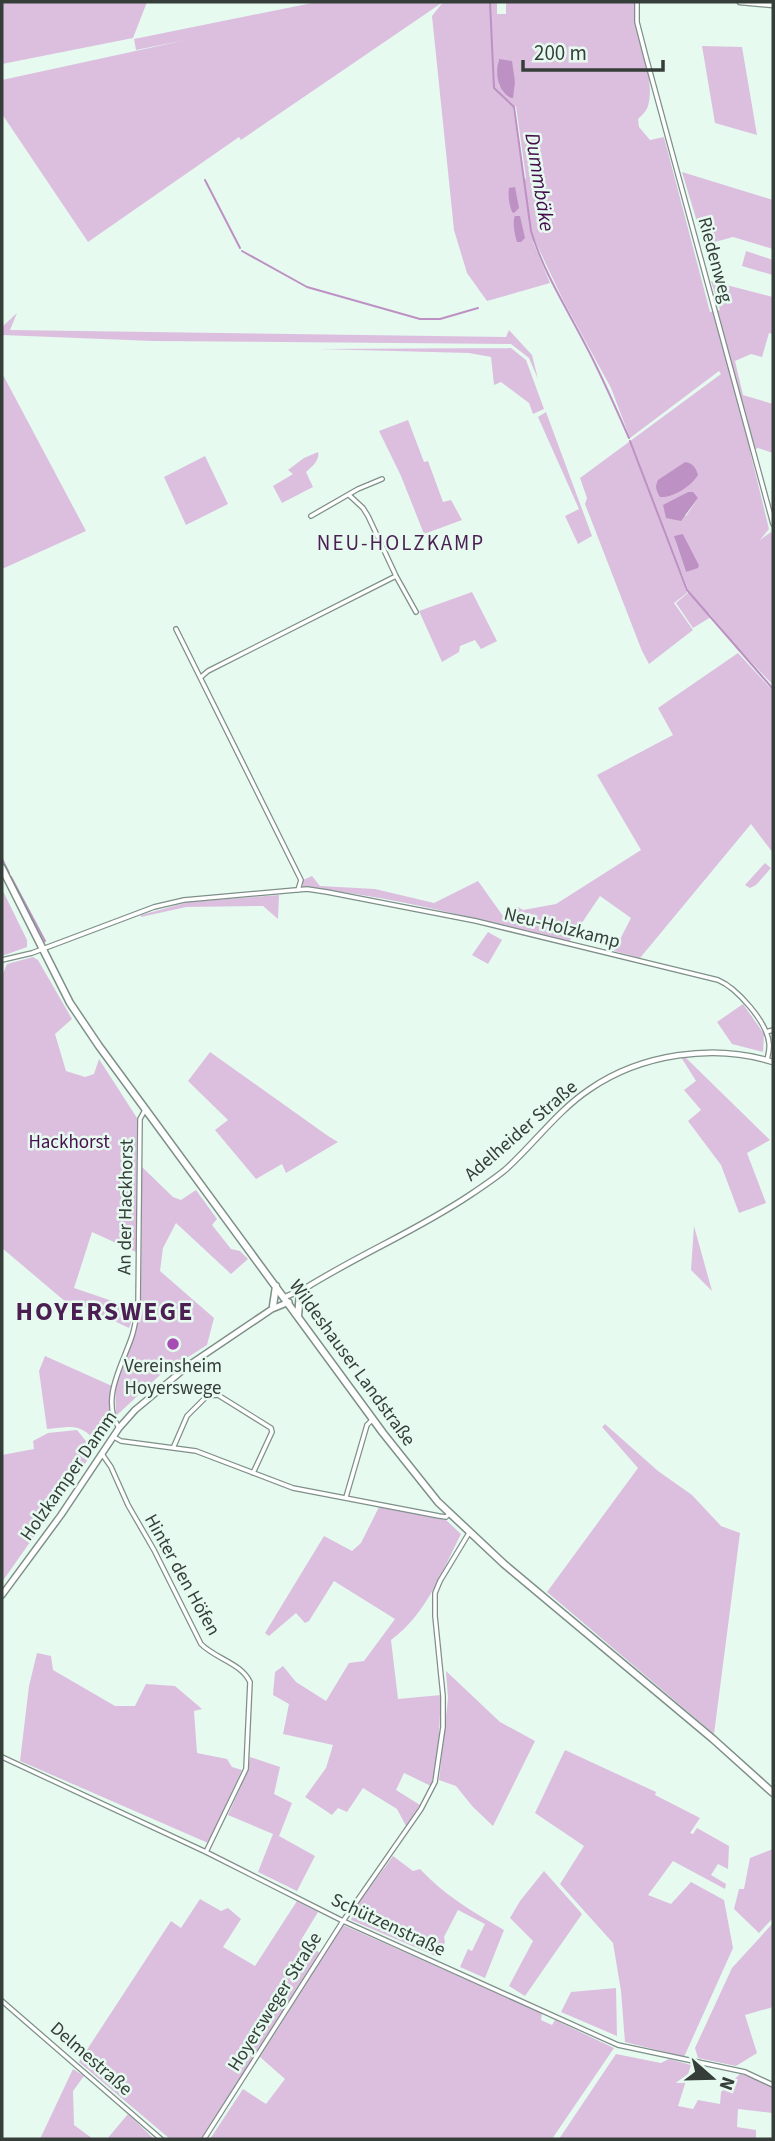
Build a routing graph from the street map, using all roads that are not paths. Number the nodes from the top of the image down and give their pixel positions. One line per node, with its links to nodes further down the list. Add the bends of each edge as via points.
1 (637, 2): 7 (street, Riedenweg, via 636,22)
2 (740, 2): 3 (street)
3 (773, 5)
4 (382, 478): 5 (street)
5 (349, 495): 6 (street); 8 (street, via 363,508)
6 (311, 516)
7 (773, 524)
8 (396, 576): 9 (street); 11 (street)
9 (416, 612)
10 (176, 629): 11 (street)
11 (201, 677): 13 (street, via 301,880)
12 (2, 869): 14 (main road, Wildeshauser Landstraße)
13 (298, 890): 14 (street, Neu-Holzkamp, via 154,907); 17 (street, Neu-Holzkamp, via 369,898 709,976 737,991)
14 (41, 948): 15 (street, Neu-Holzkamp); 19 (main road, Wildeshauser Landstraße, via 70,1003)
15 (2, 960)
16 (773, 1030): 17 (street)
17 (766, 1032): 18 (street)
18 (770, 1061): 21 (street, Adelheider Straße, via 690,1054 621,1072 589,1089 504,1170 468,1196)
19 (146, 1109): 20 (main road, Wildeshauser Landstraße); 26 (street, An der Hackhorst, via 140,1119 138,1308 113,1385 114,1416)
20 (276, 1286): 22 (main road, Wildeshauser Landstraße); 23 (main road)
21 (302, 1291): 22 (street, Adelheider Straße); 24 (main road)
22 (287, 1300): 23 (main road, Holzkamper Damm); 24 (main road, Wildeshauser Landstraße)
23 (273, 1307): 26 (main road, Holzkamper Damm, via 175,1376)
24 (298, 1315): 25 (main road, Wildeshauser Landstraße)
25 (373, 1419): 31 (street); 32 (main road, Wildeshauser Landstraße)
26 (120, 1428): 27 (main road, Holzkamper Damm)
27 (114, 1436): 28 (street, via 121,1441); 29 (main road, Holzkamper Damm)
28 (173, 1447): 30 (street); 30 (street, via 187,1416 207,1396 218,1395 271,1428)
29 (102, 1454): 34 (main road, Holzkamper Damm); 37 (street, Hinter den Höfen, via 201,1644 246,1672 250,1682 246,1769)
30 (253, 1473): 31 (street, via 293,1488)
31 (346, 1497): 32 (street, via 439,1516)
32 (449, 1514): 33 (main road, Wildeshauser Landstraße)
33 (469, 1533): 36 (main road, Wildeshauser Landstraße); 38 (street, Hoyersweger Straße, via 435,1594 443,1706 435,1782)
34 (2, 1595)
35 (2, 1757): 37 (street, Schützenstraße)
36 (773, 1793)
37 (206, 1852): 38 (street, Schützenstraße)
38 (343, 1921): 40 (street, Schützenstraße, via 618,2045 745,2073); 42 (street, Hoyersweger Straße)
39 (2, 2001): 41 (street, Delmestraße)
40 (773, 2085)
41 (161, 2139)
42 (204, 2139)

